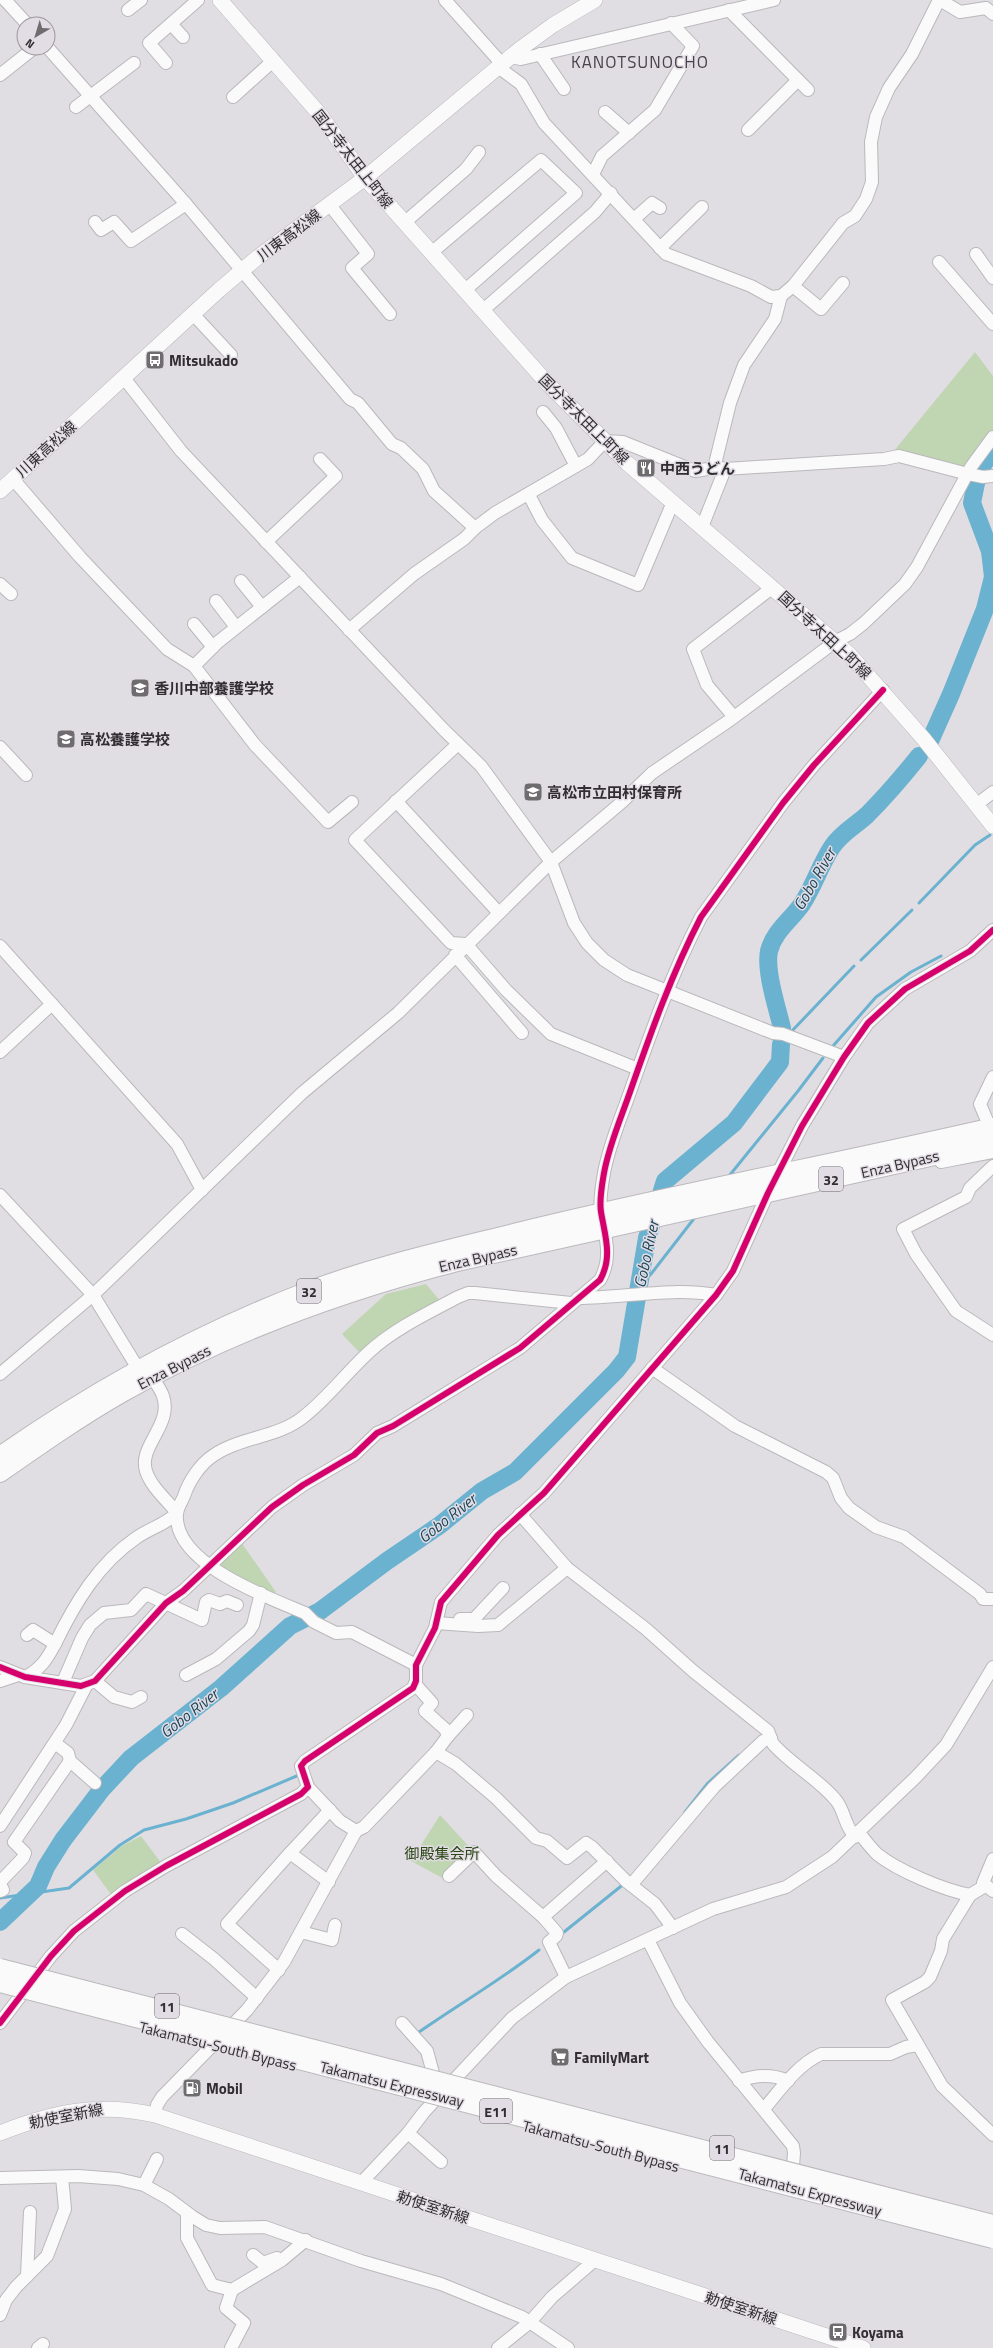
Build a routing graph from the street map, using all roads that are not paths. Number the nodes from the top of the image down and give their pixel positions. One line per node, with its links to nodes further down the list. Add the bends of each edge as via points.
1 (5, 0): 12 (street)
2 (141, 0): 10 (street)
3 (198, 0): 14 (street)
4 (220, 0): 19 (main road, 国分寺太田上町線)
5 (445, 0): 20 (street)
6 (595, 0): 20 (main road, 川東高松線, via 553,25)
7 (774, 0): 11 (street)
8 (940, 0): 9 (street, via 960,12); 51 (street, via 912,54 889,88 876,117 871,142 872,182 866,199 855,216 843,223)
9 (991, 8)
10 (128, 10)
11 (728, 10): 13 (street); 24 (street)
12 (20, 16)
13 (671, 23): 16 (street); 32 (street, via 692,46 655,110)
14 (171, 24): 15 (street); 22 (street, via 149,43)
15 (182, 37)
16 (540, 54): 20 (street); 25 (street)
17 (24, 56): 23 (street)
18 (55, 56): 27 (street)
19 (274, 60): 28 (street); 35 (main road, 国分寺太田上町線, via 322,117)
20 (504, 62): 34 (street, via 521,84 544,123); 35 (main road, 川東高松線)
21 (134, 63): 27 (street)
22 (166, 63)
23 (0, 75)
24 (798, 80): 26 (street); 31 (street)
25 (564, 89)
26 (808, 90)
27 (90, 96): 29 (street); 37 (street)
28 (233, 97)
29 (76, 107)
30 (605, 112): 32 (street)
31 (748, 130)
32 (629, 133): 34 (street, via 602,156)
33 (480, 152): 43 (street, via 466,169)
34 (593, 174): 36 (street)
35 (365, 178): 38 (main road, 川東高松線); 43 (main road, 国分寺太田上町線)
36 (611, 193): 41 (street); 54 (street, via 595,212)
37 (186, 204): 42 (street, via 131,241 114,222 101,230); 48 (street)
38 (329, 204): 48 (main road, 川東高松線); 56 (street, via 368,254 352,268)
39 (702, 207): 44 (street)
40 (660, 208): 41 (street, via 652,203)
41 (634, 219): 44 (street)
42 (95, 222)
43 (404, 223): 45 (main road, 国分寺太田上町線)
44 (660, 248): 53 (street, via 676,259 751,286 771,297)
45 (431, 253): 52 (main road, 国分寺太田上町線); 52 (street, via 542,160 576,193)
46 (976, 254): 49 (street)
47 (940, 262): 57 (street)
48 (243, 270): 55 (main road, 川東高松線); 72 (street, via 350,399 358,403 392,444 401,448 423,469 434,491)
49 (993, 278)
50 (843, 283): 51 (street, via 821,309)
51 (793, 286): 53 (street)
52 (464, 291): 54 (main road, 国分寺太田上町線)
53 (781, 296): 65 (street, via 775,320 744,365 730,403)
54 (482, 311): 62 (main road, 国分寺太田上町線, via 548,384)
55 (193, 314): 58 (street); 59 (main road, 川東高松線)
56 (390, 314)
57 (993, 324)
58 (231, 355)
59 (124, 378): 67 (main road, 川東高松線); 73 (street, via 181,452)
60 (543, 412): 64 (street, via 556,428)
61 (993, 436): 66 (street)
62 (605, 441): 64 (street, via 588,459); 65 (street, via 624,442 695,471); 70 (main road, 国分寺太田上町線)
63 (320, 459): 73 (street, via 336,476)
64 (576, 466): 69 (street)
65 (720, 468): 66 (street, via 899,456); 71 (street)
66 (980, 475): 84 (street, via 907,581 864,623)
67 (13, 479): 68 (main road, 川東高松線); 86 (street, via 80,557 167,649)
68 (0, 491)
69 (528, 495): 70 (street, via 542,520 572,558 638,585); 72 (street)
70 (673, 502): 71 (main road, 国分寺太田上町線)
71 (702, 527): 77 (main road, 国分寺太田上町線)
72 (474, 528): 83 (street, via 464,539 414,574)
73 (266, 542): 74 (street)
74 (300, 577): 80 (street); 83 (street)
75 (241, 581): 80 (street)
76 (0, 584): 78 (street)
77 (773, 588): 84 (main road, 国分寺太田上町線); 88 (street, via 693,650 707,685)
78 (11, 594)
79 (216, 601): 82 (street)
80 (262, 607): 82 (street)
81 (194, 624): 85 (street)
82 (236, 628): 85 (street)
83 (350, 630): 89 (street)
84 (836, 641): 87 (main road, 国分寺太田上町線); 88 (street)
85 (213, 647): 86 (street)
86 (194, 666): 94 (street, via 255,745 328,822)
87 (883, 690): 95 (main road, 国分寺太田上町線); 103 (street, via 783,802 701,917)
88 (734, 717): 97 (street, via 652,773)
89 (458, 744): 93 (street); 97 (street, via 481,766)
90 (0, 746): 91 (street)
91 (26, 775)
92 (993, 792): 95 (street)
93 (396, 801): 98 (street); 100 (street, via 355,840 451,943)
94 (352, 802)
95 (976, 805): 96 (main road, 国分寺太田上町線)
96 (993, 826)
97 (551, 862): 98 (street); 103 (street, via 574,923 586,943 604,960 627,975)
98 (499, 913): 100 (street)
99 (993, 930): 107 (street, via 970,951 905,989 868,1023)
100 (466, 944): 102 (street); 108 (street, via 506,990 551,1034)
101 (0, 946): 104 (street)
102 (455, 955): 105 (street); 114 (street, via 398,1013 302,1093)
103 (667, 991): 107 (street, via 773,1033 783,1034); 108 (street)
104 (52, 1004): 106 (street); 114 (street, via 177,1144)
105 (522, 1033)
106 (0, 1052)
107 (844, 1057): 113 (street, via 802,1126)
108 (638, 1070): 117 (street, via 604,1173)
109 (993, 1077): 110 (street, via 980,1104)
110 (992, 1133): 113 (highway, Enza Bypass / 32); 116 (highway, Enza Bypass / 32)
111 (993, 1152): 116 (street)
112 (993, 1166): 121 (street, via 970,1188 966,1197 903,1229 916,1254 956,1311)
113 (778, 1175): 116 (street); 117 (highway, Enza Bypass / 32, via 648,1202)
114 (202, 1190): 118 (street)
115 (0, 1195): 118 (street)
116 (766, 1198): 117 (highway, Enza Bypass / 32, via 645,1220); 119 (street, via 733,1272)
117 (603, 1220): 120 (street, via 608,1254 606,1270 600,1280); 124 (highway, Enza Bypass / 32, via 400,1262 309,1291 181,1346)
118 (93, 1295): 123 (street); 124 (street)
119 (716, 1295): 120 (street, via 636,1294); 122 (street)
120 (575, 1301): 127 (street, via 475,1293 458,1297 386,1338 302,1418 284,1427 240,1441 213,1456 197,1471); 129 (street, via 520,1348 393,1426 377,1433 354,1455 282,1500 257,1520)
121 (993, 1335)
122 (652, 1368): 128 (street, via 544,1493); 133 (street, via 735,1426 826,1472 833,1478 848,1508 876,1527 904,1537 980,1594 983,1599)
123 (0, 1374)
124 (146, 1376): 125 (highway, Enza Bypass / 32, via 41,1427); 126 (highway, Enza Bypass / 32); 127 (street, via 163,1395 165,1413 148,1450 146,1471 152,1484)
125 (0, 1456)
126 (0, 1472)
127 (177, 1512): 129 (street, via 180,1532 187,1546); 138 (street, via 169,1521 137,1537 106,1561 77,1603)
128 (520, 1514): 130 (street); 136 (street, via 498,1535 441,1602)
129 (209, 1567): 132 (street); 134 (street)
130 (567, 1568): 136 (street, via 498,1625 478,1626); 151 (street, via 646,1629 693,1671 768,1731)
131 (503, 1588): 136 (street, via 474,1619)
132 (261, 1593): 139 (street, via 305,1613 314,1622 336,1633 352,1632); 142 (street, via 253,1625 248,1631 216,1659)
133 (993, 1599)
134 (166, 1603): 135 (street, via 202,1620 206,1602 210,1600 220,1604 227,1601); 145 (street, via 146,1594 130,1610 104,1613 90,1625 82,1638); 146 (street)
135 (237, 1605)
136 (436, 1620): 139 (street, via 435,1628)
137 (27, 1635): 138 (street, via 33,1630)
138 (55, 1644): 143 (street, via 37,1671)
139 (416, 1666): 147 (street)
140 (0, 1667): 143 (street)
141 (993, 1667): 160 (street, via 946,1745)
142 (186, 1675)
143 (21, 1676): 144 (street); 145 (street)
144 (0, 1680)
145 (62, 1682): 146 (street)
146 (91, 1683): 148 (street, via 114,1697 132,1702); 152 (street)
147 (415, 1684): 150 (street, via 432,1703 425,1711 445,1729); 156 (street, via 408,1692 305,1761 301,1766)
148 (141, 1697)
149 (467, 1715): 150 (street)
150 (448, 1736): 153 (street)
151 (771, 1738): 160 (street, via 773,1744 811,1775 835,1799 841,1808 846,1827); 168 (street, via 763,1741 714,1787)
152 (55, 1742): 154 (street, via 68,1754); 158 (street)
153 (436, 1752): 159 (street, via 364,1827); 164 (street, via 456,1764 496,1798 536,1838 547,1841 567,1858 586,1843)
154 (70, 1761): 155 (street); 161 (street)
155 (95, 1783)
156 (308, 1787): 157 (street); 181 (street, via 288,1802 166,1866 125,1891 74,1931)
157 (330, 1810): 159 (street, via 340,1821); 162 (street)
158 (0, 1825): 161 (street)
159 (356, 1831): 166 (street)
160 (857, 1835): 171 (street, via 890,1863 935,1884); 174 (street, via 832,1857 795,1882 730,1902)
161 (18, 1837): 167 (street, via 14,1842 25,1853)
162 (290, 1853): 166 (street); 180 (street, via 227,1924)
163 (993, 1859): 169 (street, via 983,1882)
164 (607, 1861): 168 (street); 172 (street)
165 (449, 1876): 172 (street, via 474,1852 496,1876)
166 (329, 1882): 175 (street)
167 (0, 1883): 170 (street, via 3,1890)
168 (629, 1883): 174 (street, via 655,1904)
169 (989, 1888): 171 (street)
170 (0, 1891)
171 (970, 1895): 191 (street, via 943,1939 941,1952 930,1976 925,1982 892,2000)
172 (543, 1917): 182 (street, via 556,1933 549,1942)
173 (335, 1925): 175 (street, via 332,1940)
174 (673, 1928): 177 (street)
175 (300, 1932): 180 (street)
176 (182, 1934): 186 (street)
177 (648, 1940): 182 (street); 194 (street, via 680,2003)
178 (0, 1963): 181 (highway, Takamatsu-South Bypass / 11)
179 (0, 1968): 212 (highway, Takamatsu Expressway / E11, bridge)
180 (278, 1970): 186 (street)
181 (39, 1974): 185 (street); 188 (highway, Takamatsu-South Bypass / 11)
182 (566, 1977): 193 (street, via 512,2018)
183 (0, 1982): 214 (highway, Takamatsu Expressway / E11, bridge)
184 (0, 1991): 185 (highway, Takamatsu-South Bypass / 11)
185 (21, 1996): 187 (street); 190 (highway, Takamatsu-South Bypass / 11)
186 (257, 1998): 188 (street)
187 (0, 2022)
188 (234, 2023): 190 (street); 192 (highway, Takamatsu-South Bypass / 11)
189 (402, 2023): 192 (street, via 427,2051)
190 (212, 2045): 196 (highway, Takamatsu-South Bypass / 11); 198 (street, via 162,2097)
191 (918, 2045): 195 (street, via 890,2054 821,2054); 201 (street, via 942,2086)
192 (433, 2073): 193 (highway, Takamatsu-South Bypass / 11)
193 (456, 2078): 196 (street); 204 (highway, Takamatsu-South Bypass / 11)
194 (739, 2081): 195 (street, via 761,2076); 197 (street)
195 (788, 2081): 197 (street)
196 (433, 2103): 200 (street); 215 (highway, Takamatsu-South Bypass / 11)
197 (764, 2109): 204 (street, via 793,2146)
198 (155, 2115): 199 (main road, 勅使室新線, via 111,2108 90,2109 29,2122); 207 (main road, 勅使室新線)
199 (0, 2133)
200 (408, 2133): 203 (street); 207 (street)
201 (993, 2135)
202 (157, 2159): 208 (street)
203 (441, 2162)
204 (793, 2166): 211 (highway, Takamatsu-South Bypass / 11)
205 (62, 2177): 206 (street); 208 (street, via 118,2179); 218 (street, via 65,2210 47,2256)
206 (0, 2178)
207 (361, 2183): 217 (main road, 勅使室新線)
208 (144, 2185): 210 (street, via 170,2198)
209 (30, 2212): 218 (street)
210 (187, 2213): 213 (street, via 206,2225 220,2228 265,2227); 219 (street, via 187,2238 212,2285)
211 (993, 2215)
212 (993, 2224)
213 (303, 2239): 216 (street, via 268,2262 263,2263); 219 (street, via 282,2260); 221 (street, via 361,2261 441,2284)
214 (993, 2239)
215 (993, 2247)
216 (254, 2255)
217 (595, 2260): 221 (street, via 552,2297); 225 (main road, 勅使室新線)
218 (27, 2276): 220 (street, via 6,2300)
219 (232, 2290): 222 (street, via 226,2308 244,2323)
220 (0, 2315)
221 (530, 2322): 223 (street); 224 (street)
222 (231, 2348)
223 (498, 2348)
224 (568, 2348)
225 (863, 2348)

